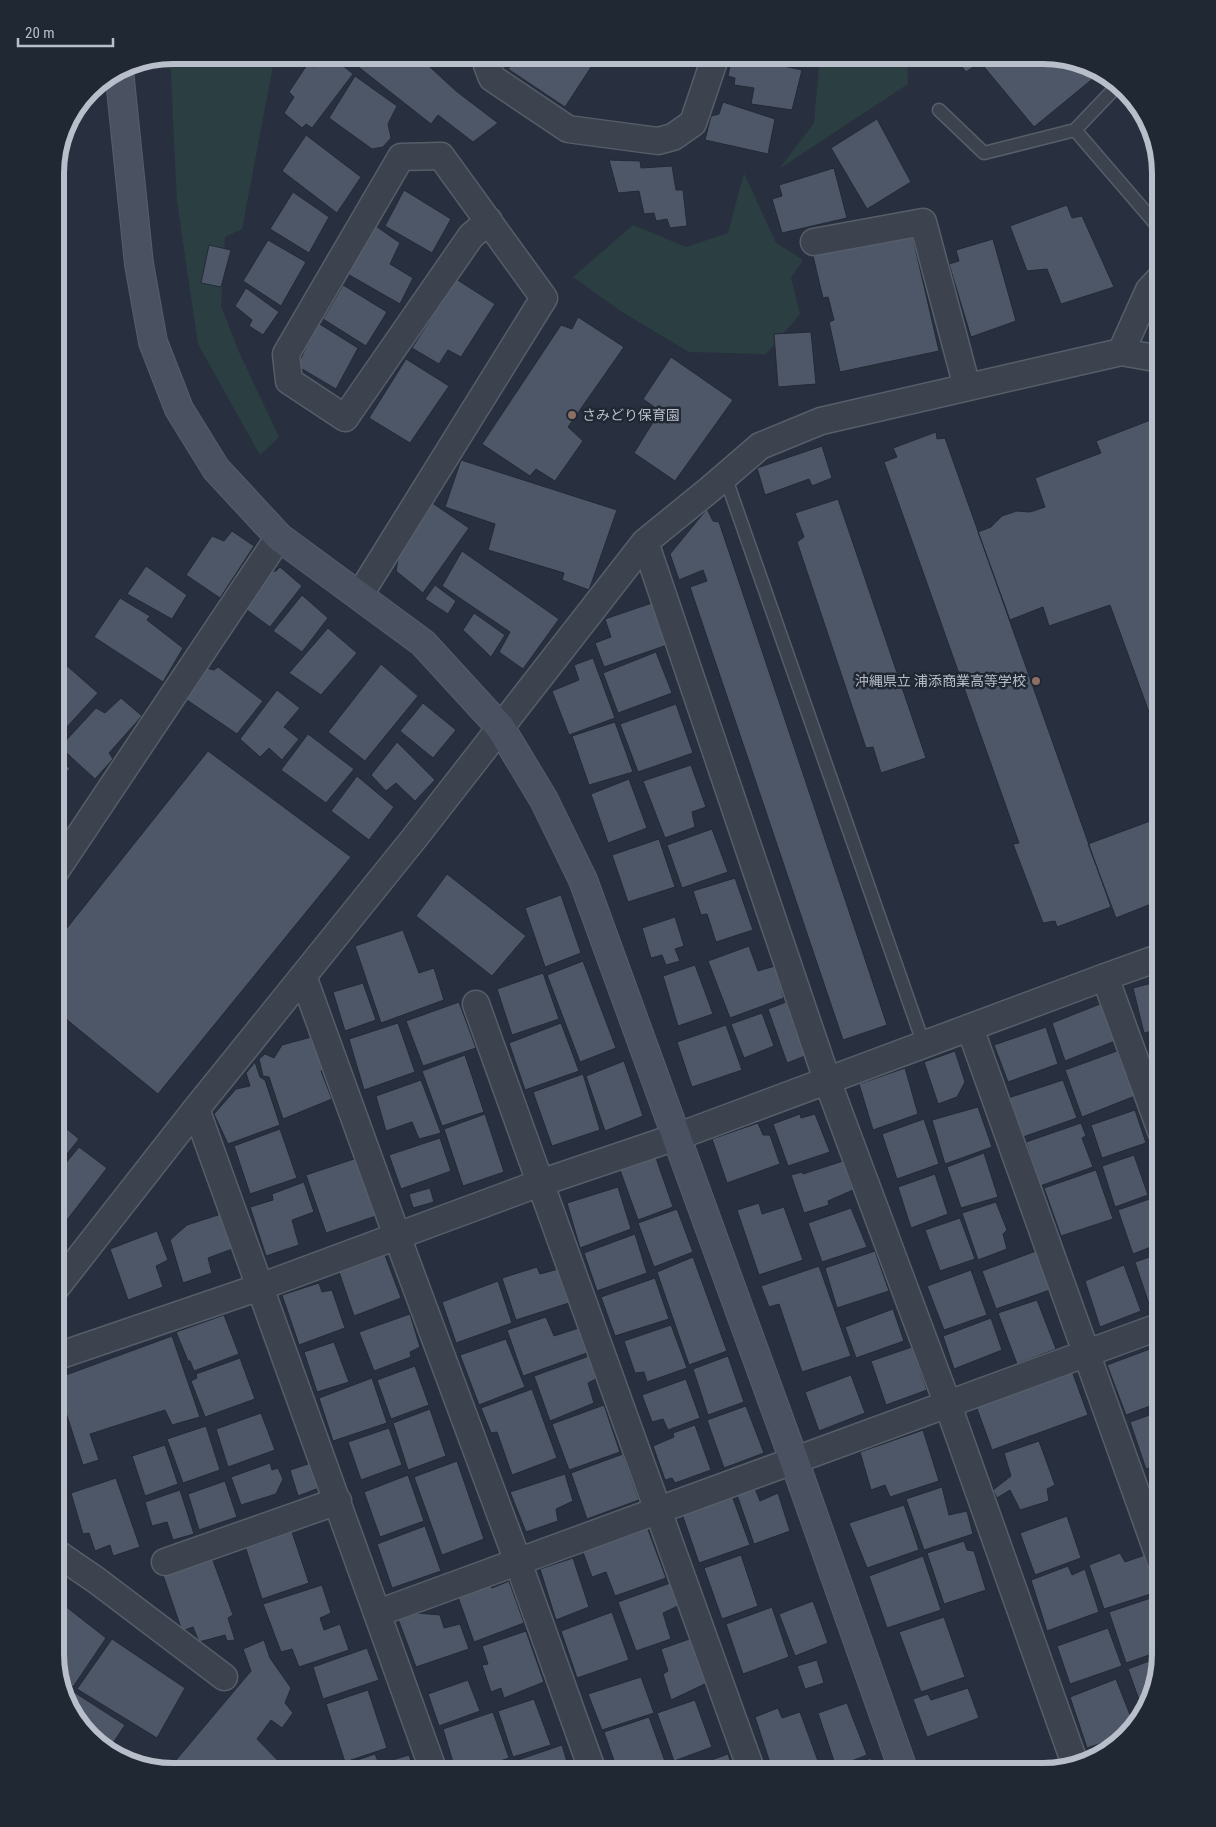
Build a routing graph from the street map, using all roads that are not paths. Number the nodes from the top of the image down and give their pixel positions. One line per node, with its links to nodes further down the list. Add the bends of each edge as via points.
1 (487, 64): 2 (street, via 492,78 568,129 658,140 673,137 693,123)
2 (713, 64)
3 (120, 77): 15 (street, via 139,264 153,342 179,409 216,468)
4 (1114, 90): 6 (lane)
5 (940, 110): 6 (lane, via 984,153)
6 (1075, 130): 7 (lane)
7 (1152, 220)
8 (489, 221): 17 (street, via 483,226 477,231 471,236 345,418 289,381 286,354 400,157 441,156 470,195 475,203 487,219 493,227 544,298)
9 (814, 242): 13 (street, via 923,222)
10 (1152, 287): 11 (street)
11 (1121, 352): 12 (street); 13 (street)
12 (1152, 357)
13 (967, 387): 14 (street, via 821,420 760,446)
14 (725, 476): 16 (street); 25 (lane)
15 (279, 537): 17 (street); 19 (street)
16 (645, 542): 18 (street); 26 (street)
17 (359, 596): 18 (street, via 423,643)
18 (500, 727): 21 (street); 29 (street, via 544,800 583,880)
19 (64, 859)
20 (1152, 960): 22 (street)
21 (303, 976): 28 (street); 31 (street)
22 (1105, 976): 24 (street); 27 (street)
23 (476, 1004): 30 (street)
24 (970, 1028): 25 (street); 35 (street)
25 (924, 1045): 26 (street)
26 (827, 1080): 29 (street); 37 (street)
27 (1152, 1106)
28 (196, 1108): 32 (street); 33 (street)
29 (676, 1137): 30 (street); 38 (street)
30 (540, 1183): 31 (street); 40 (street)
31 (397, 1236): 33 (street); 44 (street)
32 (64, 1278)
33 (260, 1287): 36 (street); 39 (street)
34 (1152, 1329): 35 (street)
35 (1086, 1353): 37 (street); 41 (street)
36 (64, 1355)
37 (948, 1405): 38 (street); 47 (street)
38 (794, 1460): 40 (street); 51 (street)
39 (338, 1501): 43 (street); 45 (street)
40 (659, 1509): 44 (street); 50 (street)
41 (1152, 1537)
42 (64, 1558): 46 (street)
43 (165, 1562)
44 (518, 1562): 45 (street); 49 (street)
45 (378, 1613): 48 (street)
46 (224, 1677)
47 (1073, 1759)
48 (431, 1763)
49 (590, 1763)
50 (749, 1763)
51 (901, 1763)

